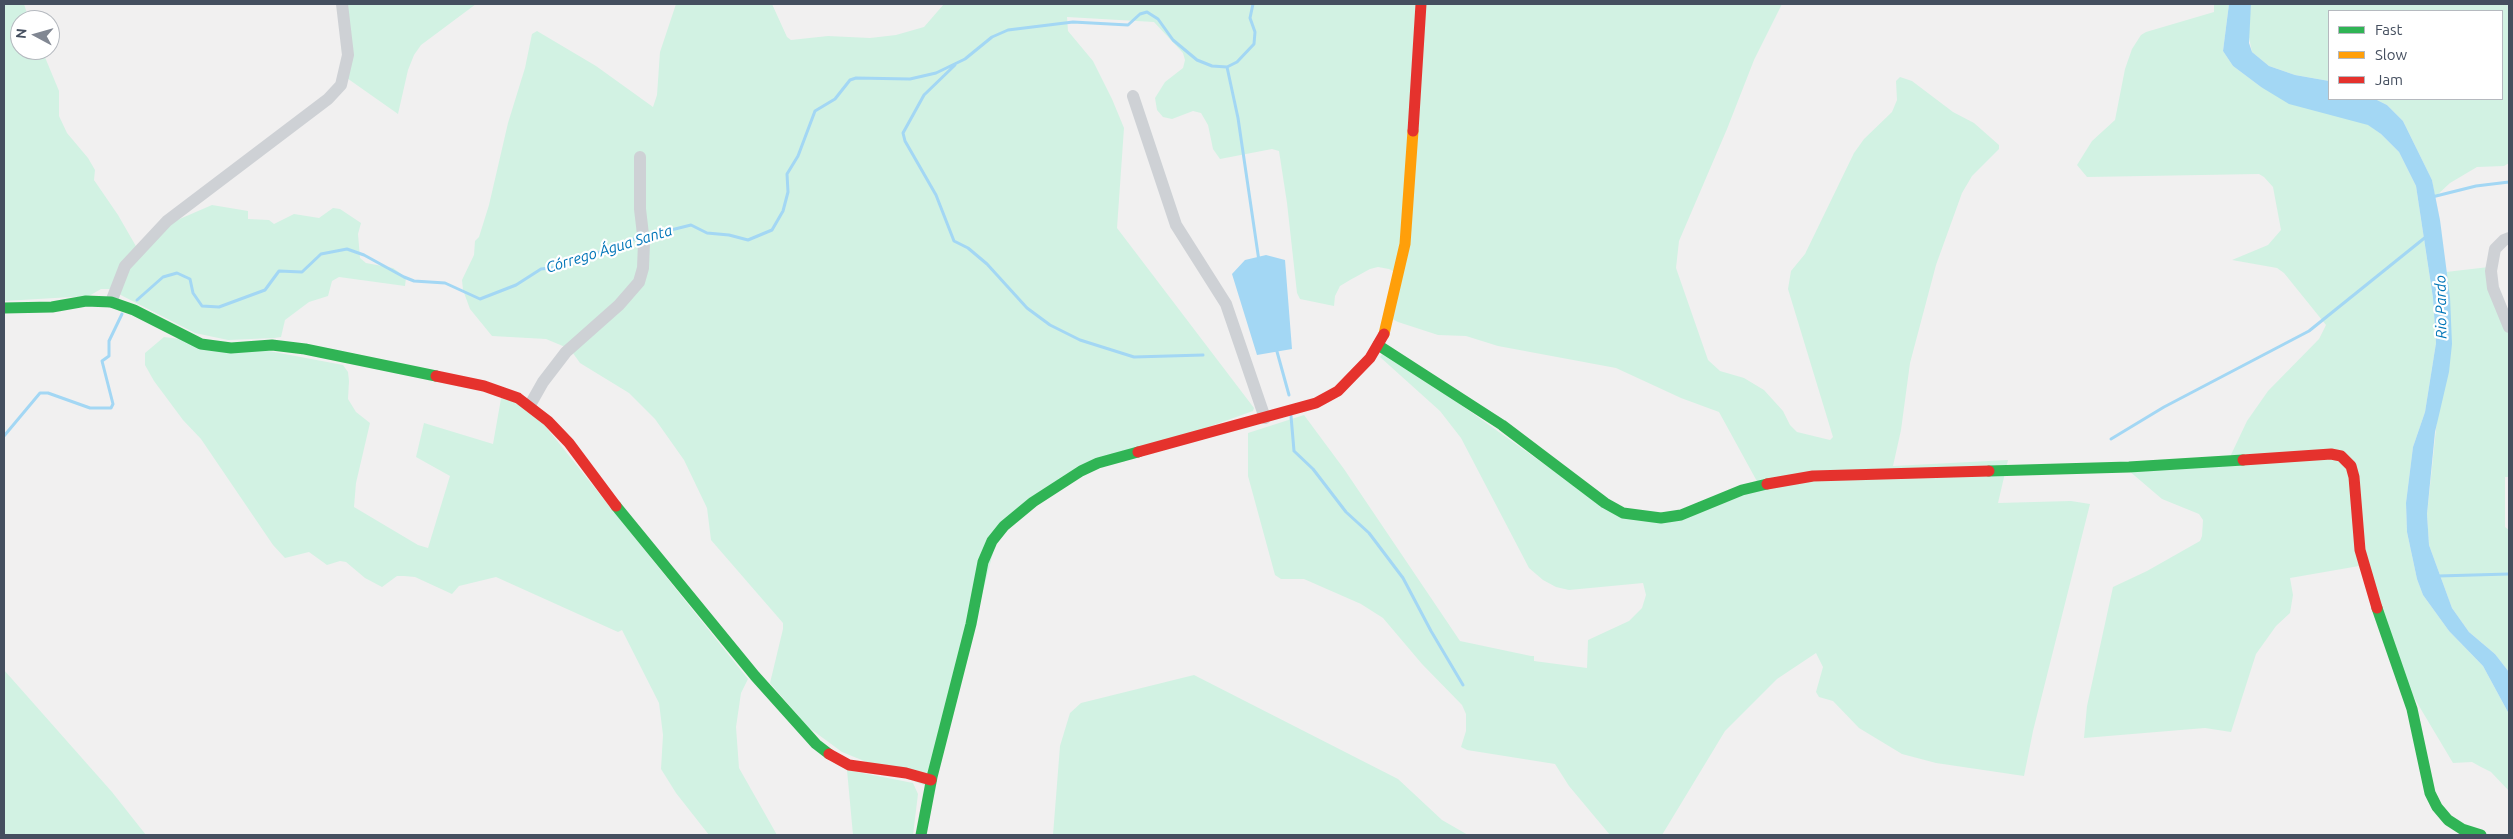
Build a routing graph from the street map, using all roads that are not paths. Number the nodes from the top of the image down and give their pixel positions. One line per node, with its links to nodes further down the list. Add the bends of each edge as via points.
1 (342, 4): 6 (street, via 348,56 342,84 328,99 167,221 125,266)
2 (1421, 4): 9 (street, via 1405,244 1387,329)
3 (1134, 96): 11 (street, via 1176,225 1226,304)
4 (640, 157): 10 (street, via 644,243 641,276 635,288 566,352)
5 (2509, 238): 8 (street, via 2495,249 2491,271 2493,288)
6 (111, 302): 7 (street); 10 (street, via 201,344 231,348 272,345 305,349 484,386 511,394)
7 (4, 308)
8 (2509, 327)
9 (1378, 345): 11 (street, via 1361,369 1338,391 1316,404); 14 (street, via 1502,425 1605,503 1623,513 1638,516 1661,518 1681,515 1742,490 1814,476 2129,467 2331,454 2342,456 2351,466 2354,477 2364,570 2375,610 2412,709 2430,793 2448,820)
10 (530, 405): 12 (street, via 569,443 632,527 807,736 849,765)
11 (1265, 418): 12 (street, via 1098,463 1033,502 1000,530 983,562 971,624)
12 (931, 780): 13 (street)
13 (921, 835)
14 (2481, 835)

